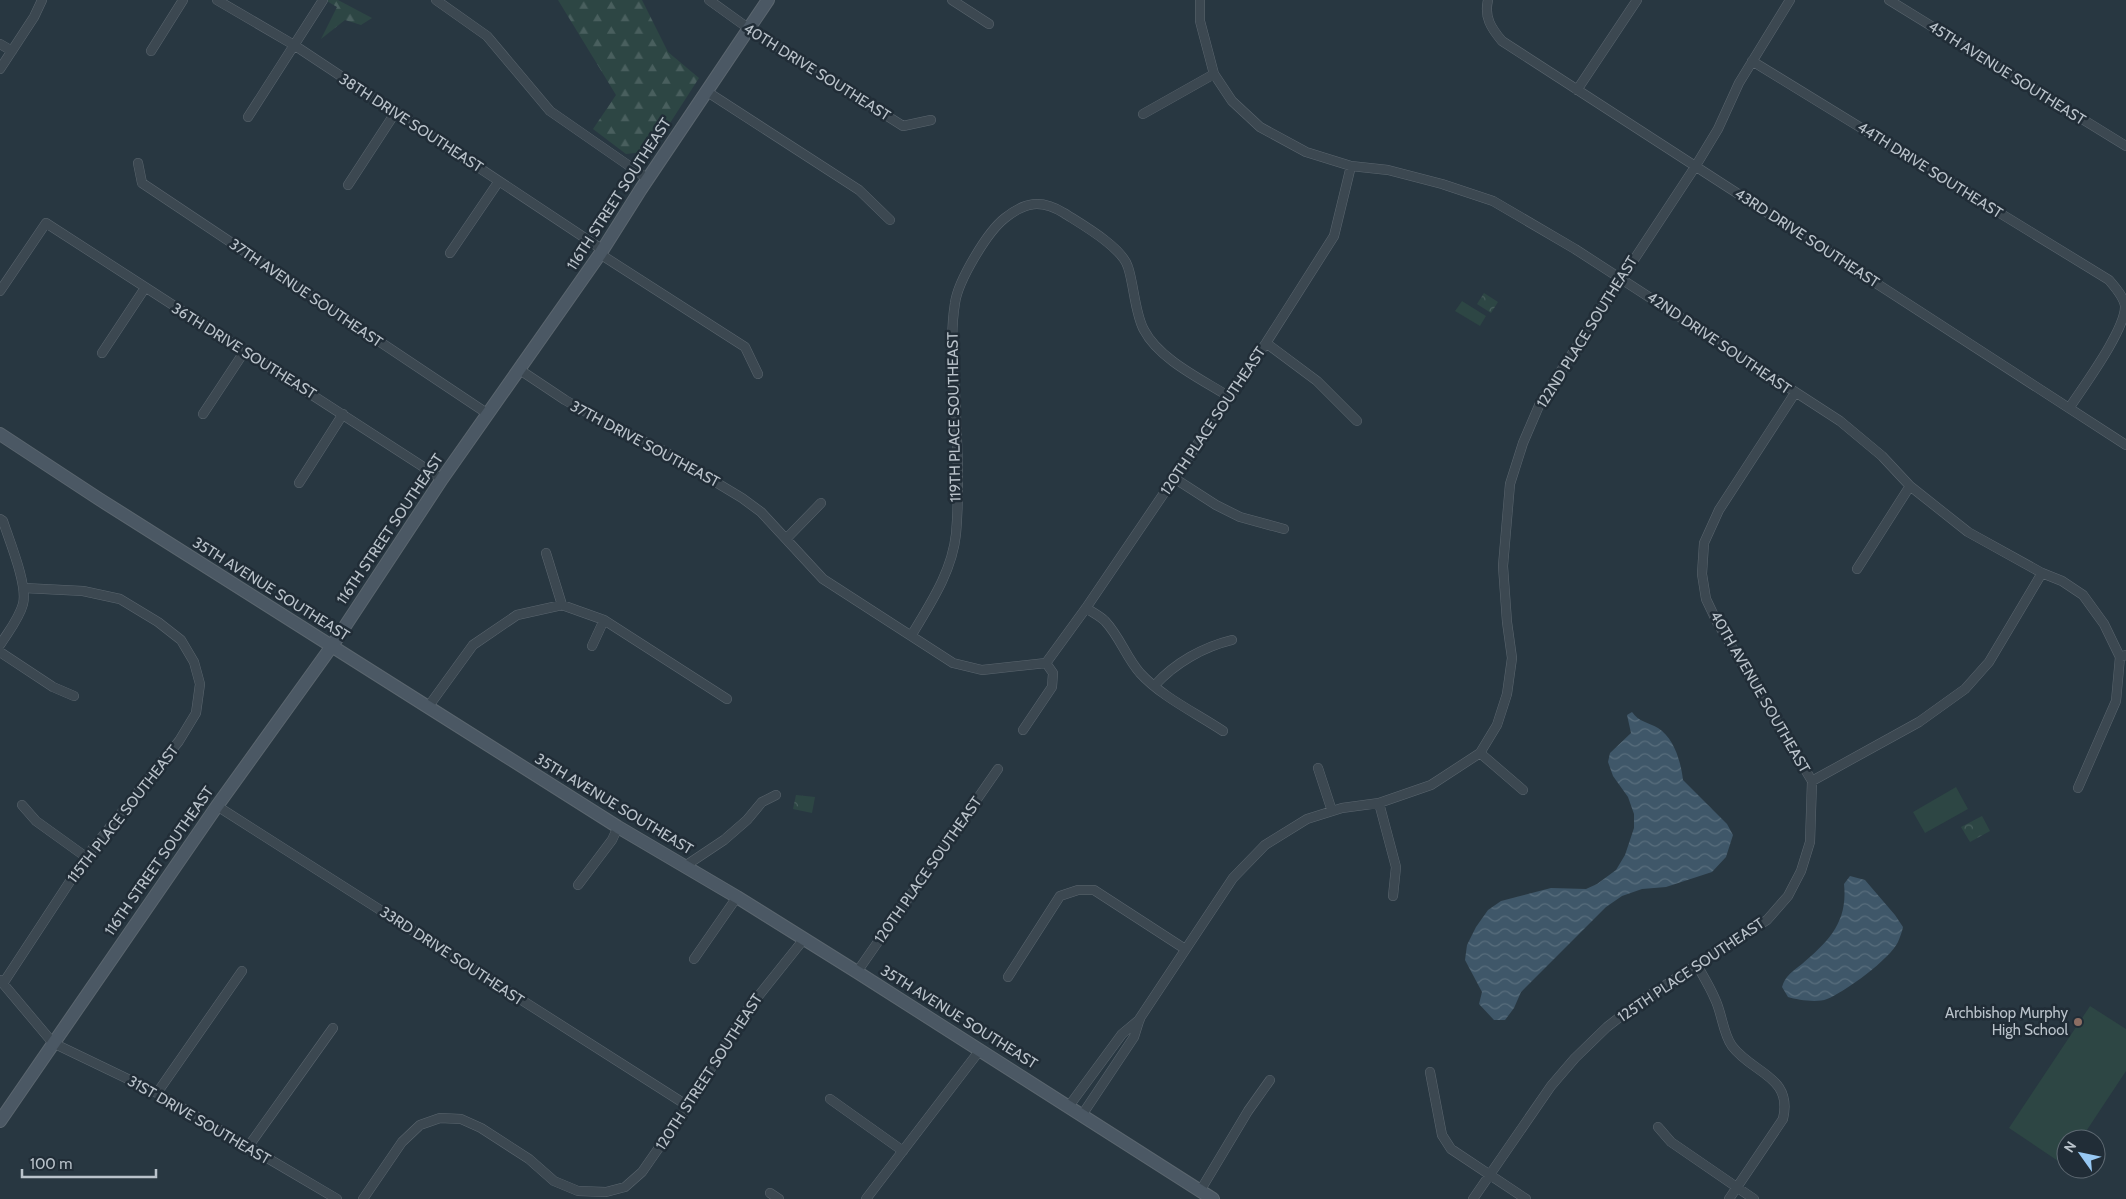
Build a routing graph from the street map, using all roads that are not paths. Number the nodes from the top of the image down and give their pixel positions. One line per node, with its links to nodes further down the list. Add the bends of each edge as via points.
1 (42, 0): 18 (street)
2 (183, 0): 19 (street)
3 (217, 0): 17 (street, 38TH DRIVE SOUTHEAST)
4 (323, 0): 17 (street)
5 (436, 0): 33 (street, via 487,36 550,112)
6 (709, 0): 15 (street, 40TH DRIVE SOUTHEAST)
7 (768, 0): 15 (street, 116TH STREET SOUTHEAST)
8 (952, 0): 14 (street)
9 (1200, 0): 22 (street, 42ND DRIVE SOUTHEAST, via 1200,21)
10 (1488, 0): 23 (street, 43RD DRIVE SOUTHEAST, via 1486,9 1490,27 1502,41)
11 (1637, 0): 23 (street)
12 (1790, 0): 20 (street, 122ND PLACE SOUTHEAST)
13 (1889, 0): 29 (street, 45TH AVENUE SOUTHEAST)
14 (989, 24)
15 (748, 28): 24 (street, 116TH STREET SOUTHEAST); 28 (street, 40TH DRIVE SOUTHEAST, via 904,126)
16 (0, 44): 18 (street)
17 (294, 45): 25 (street, 38TH DRIVE SOUTHEAST); 27 (street)
18 (12, 51): 21 (street)
19 (150, 52)
20 (1752, 61): 32 (street, 122ND PLACE SOUTHEAST); 49 (street, 44TH DRIVE SOUTHEAST, via 2109,280 2126,307 2122,322 2116,339)
21 (0, 69)
22 (1214, 74): 26 (street); 31 (street, 42ND DRIVE SOUTHEAST, via 1232,101 1260,127 1306,152)
23 (1577, 90): 32 (street, 43RD DRIVE SOUTHEAST)
24 (706, 91): 33 (street, 116TH STREET SOUTHEAST); 36 (street, via 859,190)
25 (395, 113): 34 (street, 38TH DRIVE SOUTHEAST); 35 (street)
26 (1143, 114)
27 (248, 117)
28 (931, 120)
29 (2126, 146)
30 (138, 163): 52 (street, 37TH AVENUE SOUTHEAST, via 142,183)
31 (1351, 166): 39 (street, 42ND DRIVE SOUTHEAST, via 1388,170 1493,201); 42 (street, 120TH PLACE SOUTHEAST, via 1334,236)
32 (1695, 167): 39 (street, 122ND PLACE SOUTHEAST); 49 (street, 43RD DRIVE SOUTHEAST)
33 (648, 179): 38 (street, 116TH STREET SOUTHEAST)
34 (499, 181): 37 (street); 38 (street, 38TH DRIVE SOUTHEAST)
35 (348, 185)
36 (890, 220)
37 (450, 252)
38 (601, 252): 45 (street, 116TH STREET SOUTHEAST); 46 (street, 38TH DRIVE SOUTHEAST, via 746,347)
39 (1621, 278): 47 (street, 42ND DRIVE SOUTHEAST); 85 (street, 122ND PLACE SOUTHEAST, via 1541,401 1510,484 1503,566 1512,658 1507,694 1497,725)
40 (144, 288): 41 (street, 36TH DRIVE SOUTHEAST, via 46,223); 43 (street, 36TH DRIVE SOUTHEAST); 44 (street)
41 (0, 291)
42 (1266, 343): 48 (street, 120TH PLACE SOUTHEAST); 53 (street, via 1317,380)
43 (244, 352): 50 (street); 51 (street, 36TH DRIVE SOUTHEAST)
44 (102, 354)
45 (520, 370): 52 (street, 116TH STREET SOUTHEAST); 63 (street, 37TH DRIVE SOUTHEAST, via 609,426 664,451 719,483 761,512)
46 (758, 374)
47 (1795, 393): 59 (street, 42ND DRIVE SOUTHEAST, via 1849,428); 88 (street, 40TH AVENUE SOUTHEAST, via 1719,510 1704,543 1702,574 1706,599 1717,622)
48 (1228, 396): 56 (street, 120TH PLACE SOUTHEAST); 71 (street, 119TH PLACE SOUTHEAST, via 1158,349 1143,330 1128,264 1114,247 1062,212 1038,202 1016,209 998,223 968,267 955,301 951,341 958,450 956,535 951,562)
49 (2070, 407): 55 (street, 43RD DRIVE SOUTHEAST)
50 (203, 414)
51 (343, 414): 57 (street, 36TH DRIVE SOUTHEAST); 58 (street)
52 (488, 414): 57 (street, 116TH STREET SOUTHEAST)
53 (1357, 421)
54 (0, 434): 74 (street, 35TH AVENUE SOUTHEAST)
55 (2126, 446)
56 (1174, 478): 62 (street, via 1240,517); 69 (street, 120TH PLACE SOUTHEAST)
57 (442, 479): 74 (street, 116TH STREET SOUTHEAST)
58 (299, 484)
59 (1910, 486): 65 (street); 66 (street, 42ND DRIVE SOUTHEAST, via 1968,532)
60 (821, 503): 63 (street)
61 (0, 519): 67 (street)
62 (1284, 529)
63 (786, 539): 71 (street, 37TH DRIVE SOUTHEAST, via 823,580)
64 (546, 553): 68 (street)
65 (1856, 569)
66 (2042, 573): 77 (street, 42ND DRIVE SOUTHEAST, via 2083,595); 88 (street, via 1989,662 1965,689 1919,722)
67 (24, 588): 73 (street, via 23,603); 97 (street, 115TH PLACE SOUTHEAST, via 84,591 120,599 182,640 194,662 200,684 196,713 179,741)
68 (562, 606): 70 (street); 82 (street, via 517,616 473,645)
69 (1086, 608): 78 (street, 120TH PLACE SOUTHEAST); 79 (street, via 1104,620 1130,661)
70 (604, 620): 75 (street); 81 (street)
71 (911, 636): 78 (street, 37TH DRIVE SOUTHEAST, via 953,663 982,670)
72 (1232, 640): 79 (street, via 1195,654 1165,674)
73 (0, 645)
74 (332, 646): 82 (street, 35TH AVENUE SOUTHEAST); 94 (street, 116TH STREET SOUTHEAST)
75 (592, 646)
76 (0, 652): 80 (street, via 53,687)
77 (2123, 656): 89 (street, via 2116,701)
78 (1046, 663): 83 (street, via 1053,673 1052,687)
79 (1155, 685): 84 (street)
80 (74, 696)
81 (728, 699)
82 (428, 707): 96 (street, 35TH AVENUE SOUTHEAST)
83 (1023, 730)
84 (1223, 731)
85 (1480, 754): 90 (street); 92 (street, 122ND PLACE SOUTHEAST, via 1431,785)
86 (1318, 768): 95 (street)
87 (998, 769): 107 (street, 120TH PLACE SOUTHEAST)
88 (1812, 781): 105 (street, 125TH PLACE SOUTHEAST, via 1810,842 1801,871 1788,896 1767,920)
89 (2078, 788)
90 (1522, 790)
91 (776, 795): 98 (street, via 762,802 748,820 724,840)
92 (1379, 803): 95 (street, 122ND PLACE SOUTHEAST); 100 (street, via 1396,867)
93 (22, 805): 97 (street, via 36,821)
94 (217, 806): 112 (street, 116TH STREET SOUTHEAST); 118 (street, 33RD DRIVE SOUTHEAST)
95 (1332, 811): 103 (street, 122ND PLACE SOUTHEAST, via 1307,819 1265,846 1233,878)
96 (618, 827): 98 (street, 35TH AVENUE SOUTHEAST); 99 (street)
97 (86, 857): 109 (street, 115TH PLACE SOUTHEAST)
98 (685, 866): 101 (street, 35TH AVENUE SOUTHEAST)
99 (578, 885)
100 (1393, 896)
101 (737, 897): 102 (street, 35TH AVENUE SOUTHEAST); 104 (street)
102 (804, 939): 107 (street, 35TH AVENUE SOUTHEAST); 118 (street, 120TH STREET SOUTHEAST, via 744,1014)
103 (1185, 950): 108 (street, via 1094,890 1078,890 1060,896); 110 (street, 122ND PLACE SOUTHEAST)
104 (694, 959)
105 (1697, 964): 125 (street, 125TH PLACE SOUTHEAST, via 1639,1002 1575,1058 1530,1113); 126 (street, via 1716,999 1730,1044 1744,1059 1777,1082 1786,1106 1783,1119)
106 (242, 971): 116 (street)
107 (857, 972): 113 (street, 35TH AVENUE SOUTHEAST)
108 (1008, 977)
109 (2, 981): 112 (street, 31ST DRIVE SOUTHEAST)
110 (1140, 1018): 119 (street, 122ND PLACE SOUTHEAST, via 1122,1034); 120 (street, 122ND PLACE SOUTHEAST, via 1134,1038)
111 (333, 1028): 123 (street)
112 (53, 1043): 116 (street, 31ST DRIVE SOUTHEAST); 121 (street, 116TH STREET SOUTHEAST)
113 (980, 1050): 119 (street, 35TH AVENUE SOUTHEAST); 124 (street)
114 (1430, 1072): 125 (street, via 1442,1135 1451,1149)
115 (1270, 1080): 127 (street)
116 (157, 1093): 123 (street, 31ST DRIVE SOUTHEAST)
117 (830, 1099): 124 (street)
118 (688, 1106): 130 (street, 120TH STREET SOUTHEAST, via 642,1172 625,1187 606,1192 578,1191 554,1181 529,1159 481,1128 461,1119 440,1118 420,1125 402,1142)
119 (1069, 1106): 120 (street, 35TH AVENUE SOUTHEAST)
120 (1082, 1115): 127 (street, 35TH AVENUE SOUTHEAST)
121 (0, 1121)
122 (1658, 1127): 126 (street, via 1671,1142)
123 (248, 1147): 129 (street, 31ST DRIVE SOUTHEAST)
124 (903, 1151): 132 (street)
125 (1489, 1174): 134 (street, 125TH PLACE SOUTHEAST); 135 (street)
126 (1737, 1188): 136 (street); 137 (street)
127 (1200, 1191): 133 (street, 35TH AVENUE SOUTHEAST)
128 (770, 1192): 131 (street)
129 (336, 1199)
130 (363, 1199)
131 (779, 1199)
132 (866, 1199)
133 (1212, 1199)
134 (1473, 1199)
135 (1526, 1199)
136 (1729, 1199)
137 (1754, 1199)

